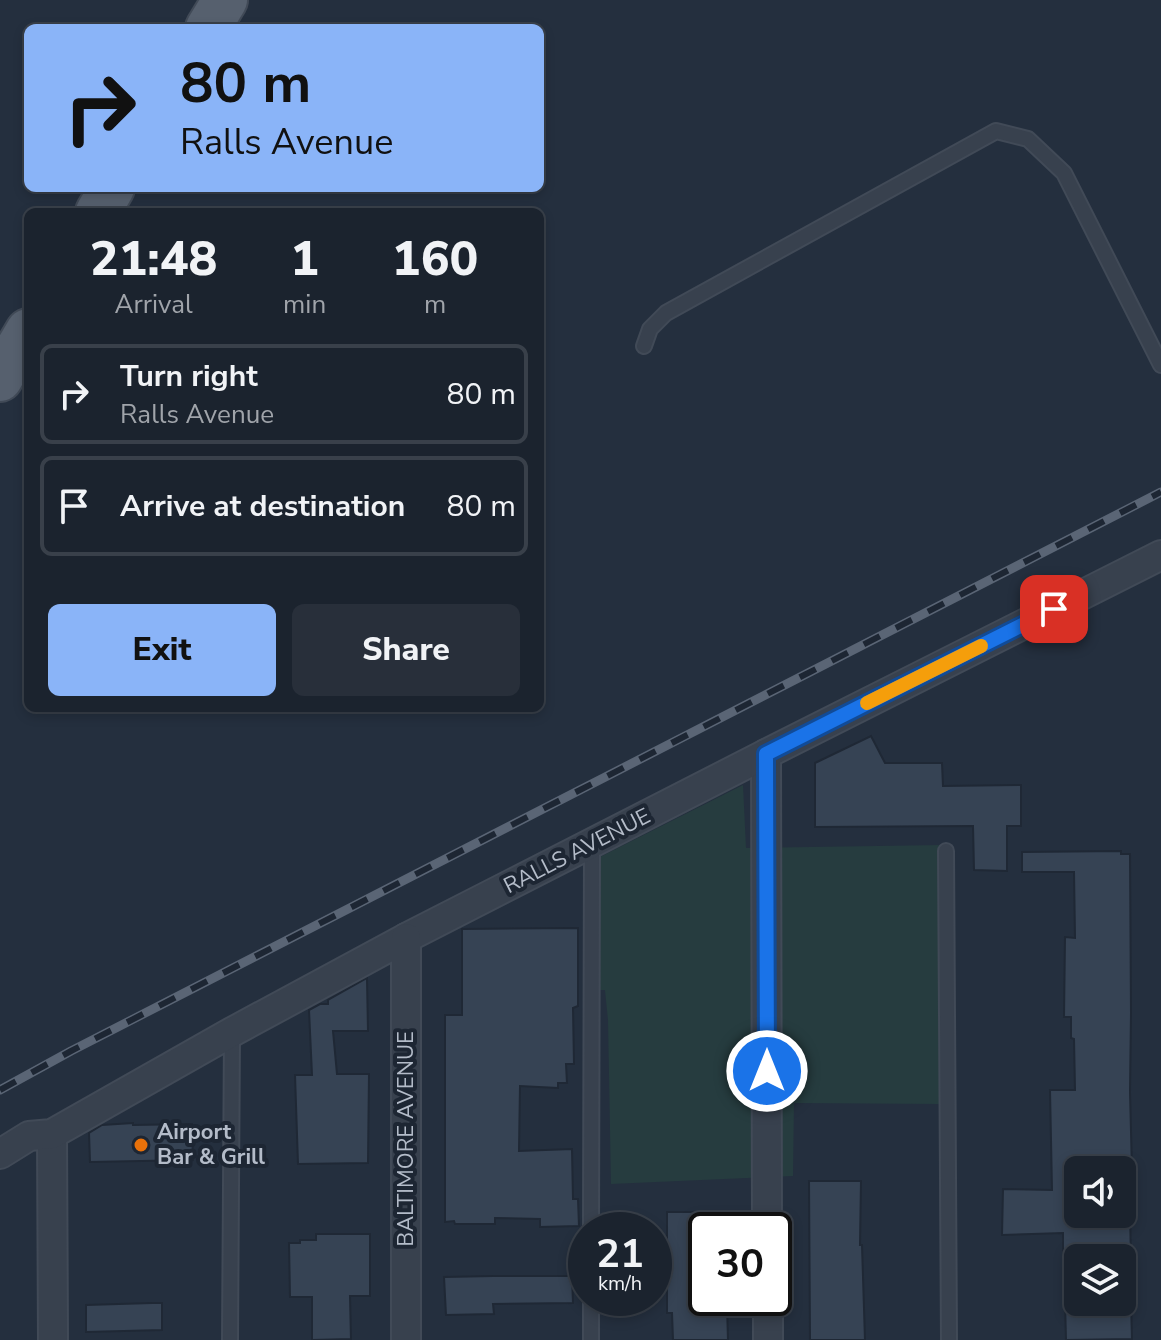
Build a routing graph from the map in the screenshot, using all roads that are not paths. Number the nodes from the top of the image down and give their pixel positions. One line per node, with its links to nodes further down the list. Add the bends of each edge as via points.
1 (225, 0): 2 (main road)
2 (210, 24)
3 (24, 338): 6 (main road)
4 (644, 346): 5 (lane, via 650,329 666,313 996,131 1028,139 1064,173)
5 (1161, 365)
6 (0, 379)
7 (1161, 555): 8 (street, RALLS AVENUE)
8 (766, 754): 9 (street, RALLS AVENUE); 16 (street)
9 (592, 844): 11 (street, RALLS AVENUE); 15 (lane)
10 (946, 851): 24 (lane)
11 (406, 938): 12 (street, RALLS AVENUE); 21 (street, BALTIMORE AVENUE)
12 (232, 1032): 13 (street, RALLS AVENUE); 20 (lane)
13 (52, 1134): 14 (street, RALLS AVENUE, via 29,1136); 19 (street)
14 (0, 1154)
15 (591, 1212)
16 (767, 1212)
17 (591, 1316): 22 (lane)
18 (768, 1316): 23 (street)
19 (53, 1340)
20 (230, 1340)
21 (406, 1340)
22 (591, 1340)
23 (768, 1340)
24 (949, 1340)

